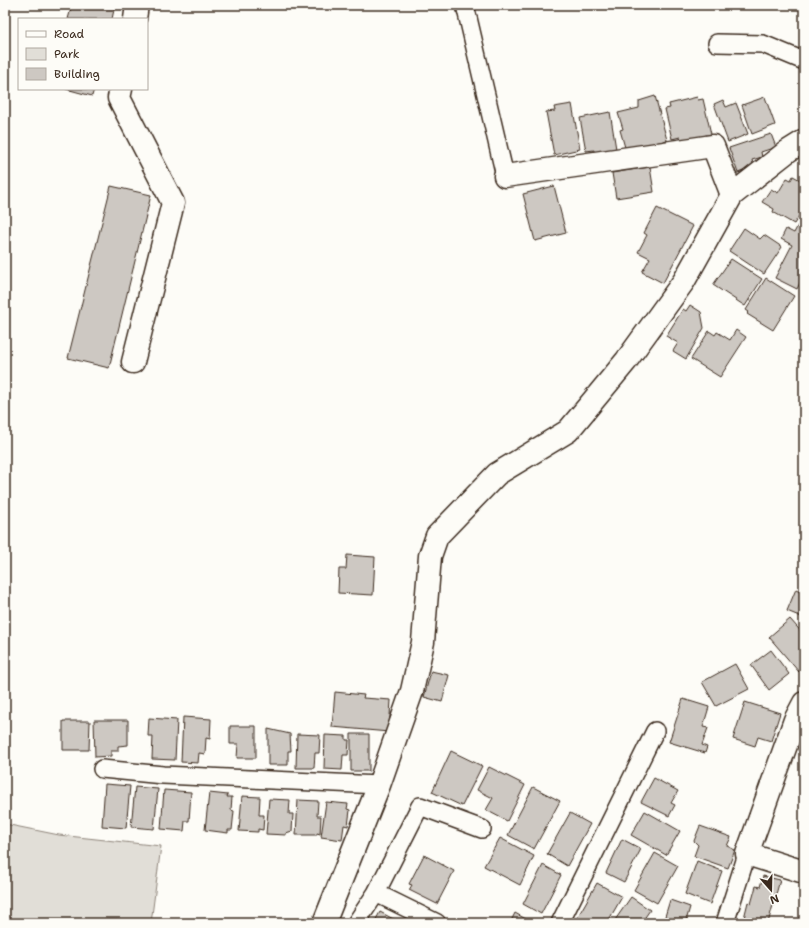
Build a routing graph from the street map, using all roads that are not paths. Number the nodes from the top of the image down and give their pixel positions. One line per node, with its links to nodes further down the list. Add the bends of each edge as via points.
1 (137, 5): 3 (street)
2 (465, 5): 8 (lane)
3 (135, 18)
4 (717, 43): 5 (lane, via 763,44)
5 (804, 61)
6 (121, 90): 10 (street, via 119,98 173,202)
7 (804, 141): 9 (street)
8 (504, 176): 9 (street, via 713,146)
9 (732, 195): 14 (street, via 684,281 626,361 568,431 497,474 437,536 430,556 423,642 412,691)
10 (133, 362)
11 (801, 715): 16 (street)
12 (655, 731): 22 (lane)
13 (102, 769): 14 (lane, via 163,775)
14 (379, 785): 19 (street)
15 (482, 829): 18 (lane, via 420,806)
16 (747, 854): 17 (street); 23 (lane)
17 (804, 872)
18 (376, 893): 20 (lane); 21 (lane)
19 (324, 923)
20 (356, 923)
21 (437, 923)
22 (560, 923)
23 (725, 923)

